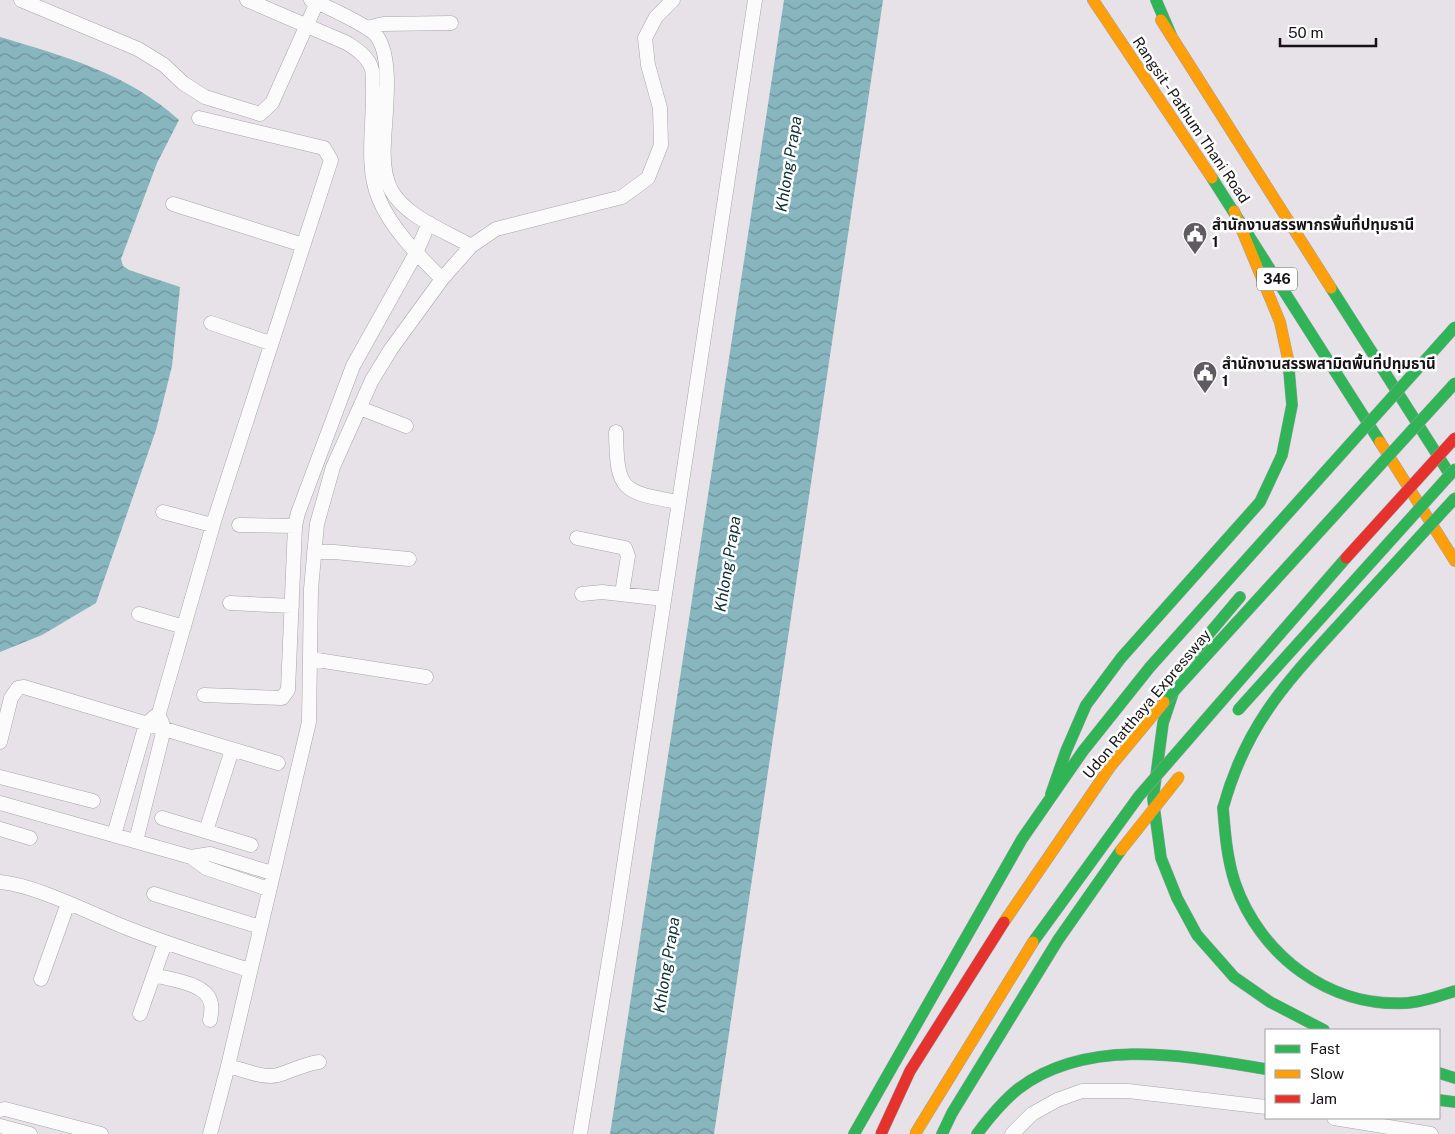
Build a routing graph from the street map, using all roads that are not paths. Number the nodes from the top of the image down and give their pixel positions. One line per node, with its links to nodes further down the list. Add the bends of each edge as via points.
1 (21, 0): 10 (street, via 138,49 205,97 260,114 272,103)
2 (248, 0): 10 (street)
3 (673, 0): 18 (street, via 656,17 645,38 648,65 660,108 661,136 661,145 648,178 622,197 496,229)
4 (755, 0): 36 (street)
5 (1093, 0): 15 (main road, Rangsit - Pathum Thani Road / 346)
6 (1149, 0): 12 (main road, Rangsit - Pathum Thani Road / 346)
7 (1156, 0): 12 (main road)
8 (316, 1): 10 (street); 11 (street)
9 (451, 23): 11 (street, via 383,24)
10 (307, 27): 19 (street, via 347,43 360,52 372,67 372,167 378,198)
11 (367, 28): 16 (street, via 376,35 382,48 387,73 383,160 390,189 401,203)
12 (1171, 34): 34 (main road, Rangsit - Pathum Thani Road / 346)
13 (199, 118): 17 (street, via 304,142 324,148 329,154 330,168)
14 (174, 204): 17 (street)
15 (1234, 211): 44 (main road, Rangsit - Pathum Thani Road / 346); 65 (main road, via 1280,322 1291,370 1292,404 1282,455 1260,502 1121,658 1086,706)
16 (429, 223): 18 (street); 19 (street)
17 (304, 245): 23 (street)
18 (470, 246): 20 (street)
19 (416, 253): 20 (street); 40 (street, via 353,366)
20 (442, 279): 26 (street, via 391,349)
21 (211, 323): 23 (street)
22 (1455, 327): 65 (main road, bridge, via 1150,668 1102,725)
23 (270, 343): 38 (street)
24 (1455, 382): 106 (main road, Udon Ratthaya Expressway, bridge, via 1161,706 1110,767 946,1011 910,1070)
25 (1416, 406): 27 (main road)
26 (360, 408): 28 (street); 42 (street, via 333,466 317,524)
27 (1403, 420)
28 (406, 426)
29 (616, 432): 36 (street, via 618,473 624,485 654,498)
30 (1390, 434): 32 (main road)
31 (1455, 438): 107 (main road, bridge, via 1377,522 1139,796 1016,969)
32 (1370, 456)
33 (1455, 470): 57 (main road, bridge)
34 (1455, 482)
35 (1455, 498): 86 (main road, bridge, via 1265,708 1241,749 1222,808 1229,870 1239,898 1253,925 1297,970 1316,983 1369,999 1400,1003)
36 (679, 502): 48 (street)
37 (163, 512): 38 (street)
38 (212, 525): 52 (street)
39 (239, 525): 40 (street)
40 (295, 526): 50 (street)
41 (577, 538): 45 (street, via 625,548 628,556)
42 (314, 552): 43 (street); 53 (street)
43 (409, 559)
44 (1455, 560)
45 (622, 593): 46 (street); 48 (street)
46 (582, 594)
47 (1244, 594): 89 (main road, via 1208,635 1173,691 1163,723 1152,799 1161,858 1197,935 1234,977 1270,1002)
48 (664, 599): 105 (street)
49 (230, 604): 50 (street)
50 (292, 606): 55 (street, via 289,682 285,695 282,698)
51 (139, 614): 52 (street)
52 (184, 627): 56 (street)
53 (311, 660): 54 (street); 76 (street, via 309,722)
54 (426, 677)
55 (204, 695)
56 (159, 712): 58 (street); 59 (street)
57 (1233, 715)
58 (146, 724): 59 (street); 60 (street, via 24,687 18,688 11,698); 71 (street)
59 (164, 729): 61 (street); 73 (street)
60 (0, 742)
61 (232, 750): 62 (street); 70 (street)
62 (278, 764)
63 (1188, 767): 108 (main road, bridge, via 1088,895 1033,978)
64 (0, 777): 66 (street)
65 (1051, 794): 101 (main road, via 1022,838)
66 (92, 801)
67 (0, 803): 71 (street)
68 (162, 818): 70 (street)
69 (0, 830): 72 (street)
70 (206, 831): 74 (street)
71 (114, 835): 73 (street)
72 (30, 838)
73 (136, 842): 75 (street)
74 (251, 845)
75 (190, 856): 76 (street, via 210,854); 78 (street, via 206,868)
76 (272, 874): 78 (street)
77 (0, 882): 80 (street)
78 (268, 888): 81 (street)
79 (154, 894): 81 (street)
80 (68, 903): 82 (street); 85 (street)
81 (260, 928): 83 (street)
82 (165, 943): 83 (street); 84 (street)
83 (249, 970): 91 (street)
84 (154, 975): 87 (street); 88 (street, via 208,994 212,1004)
85 (41, 979)
86 (1455, 991)
87 (140, 1014)
88 (210, 1020)
89 (1322, 1029)
90 (319, 1062): 91 (street, via 267,1076)
91 (228, 1066): 104 (street)
92 (1265, 1069): 109 (main road, via 1187,1056 1137,1053 1098,1057 1060,1066 1026,1083)
93 (1440, 1073): 94 (main road)
94 (1455, 1078)
95 (1440, 1100): 96 (main road)
96 (1455, 1102)
97 (1265, 1106): 110 (street, via 1128,1092 1082,1091 1032,1114)
98 (2, 1109): 100 (street); 103 (street)
99 (1340, 1119): 111 (street)
100 (0, 1126): 102 (street)
101 (856, 1130)
102 (30, 1134)
103 (101, 1134)
104 (210, 1134)
105 (580, 1134)
106 (881, 1134)
107 (915, 1134)
108 (942, 1134)
109 (976, 1134)
110 (1012, 1134)
111 (1431, 1134)

